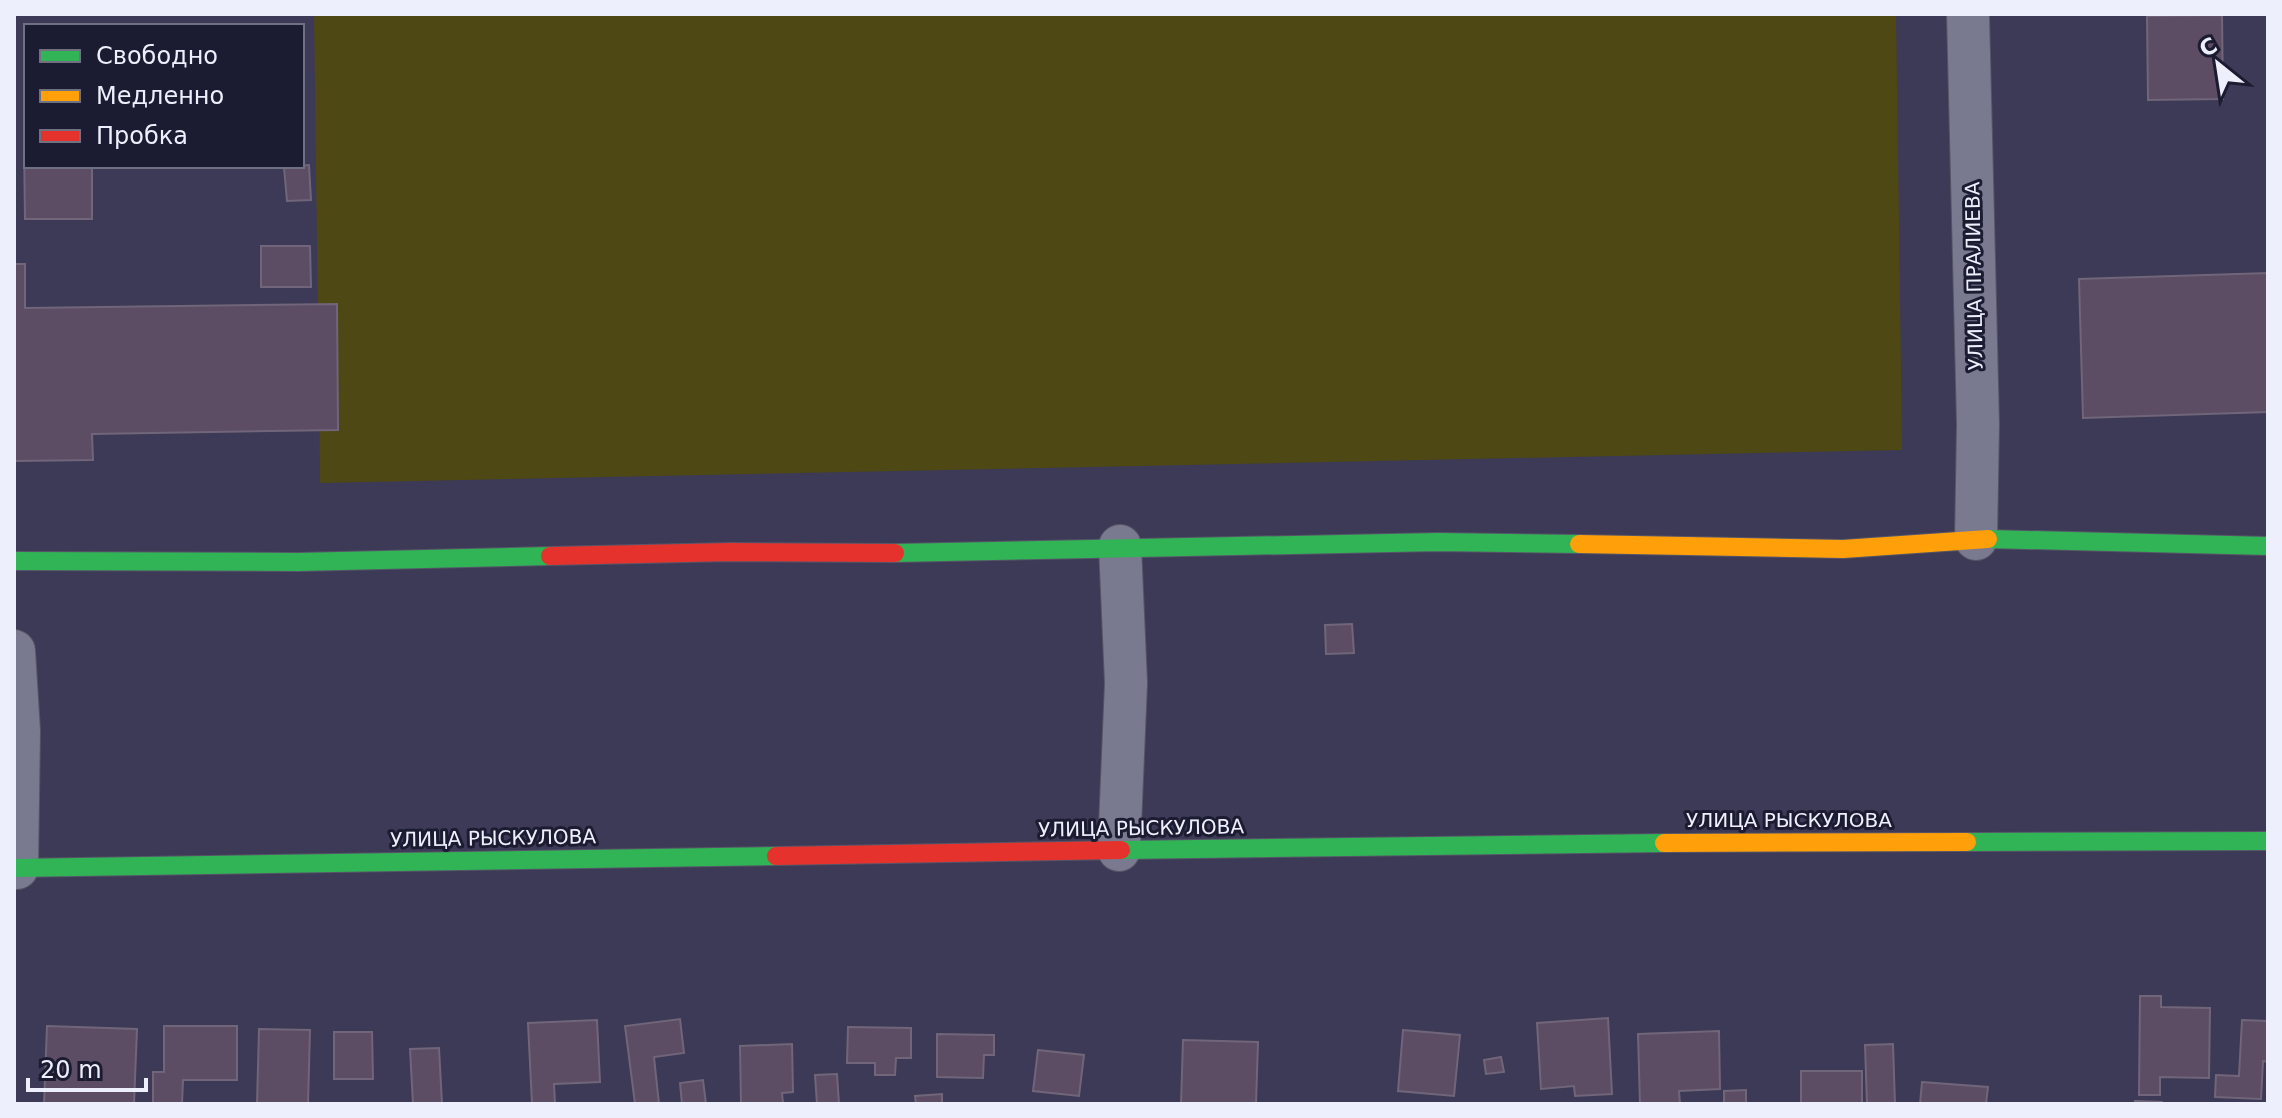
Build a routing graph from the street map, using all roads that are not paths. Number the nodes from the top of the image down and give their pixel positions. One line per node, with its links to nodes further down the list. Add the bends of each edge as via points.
1 (1968, 14): 2 (street, УЛИЦА ПРАЛИЕВА)
2 (1976, 539): 3 (street, via 1843,549 1438,542); 4 (street)
3 (1120, 546): 5 (street, via 298,562); 8 (street, via 1126,683)
4 (2268, 546)
5 (14, 561)
6 (14, 651): 9 (street, via 19,731)
7 (2268, 841): 8 (street, УЛИЦА РЫСКУЛОВА)
8 (1119, 850): 9 (street, УЛИЦА РЫСКУЛОВА)
9 (16, 868)

